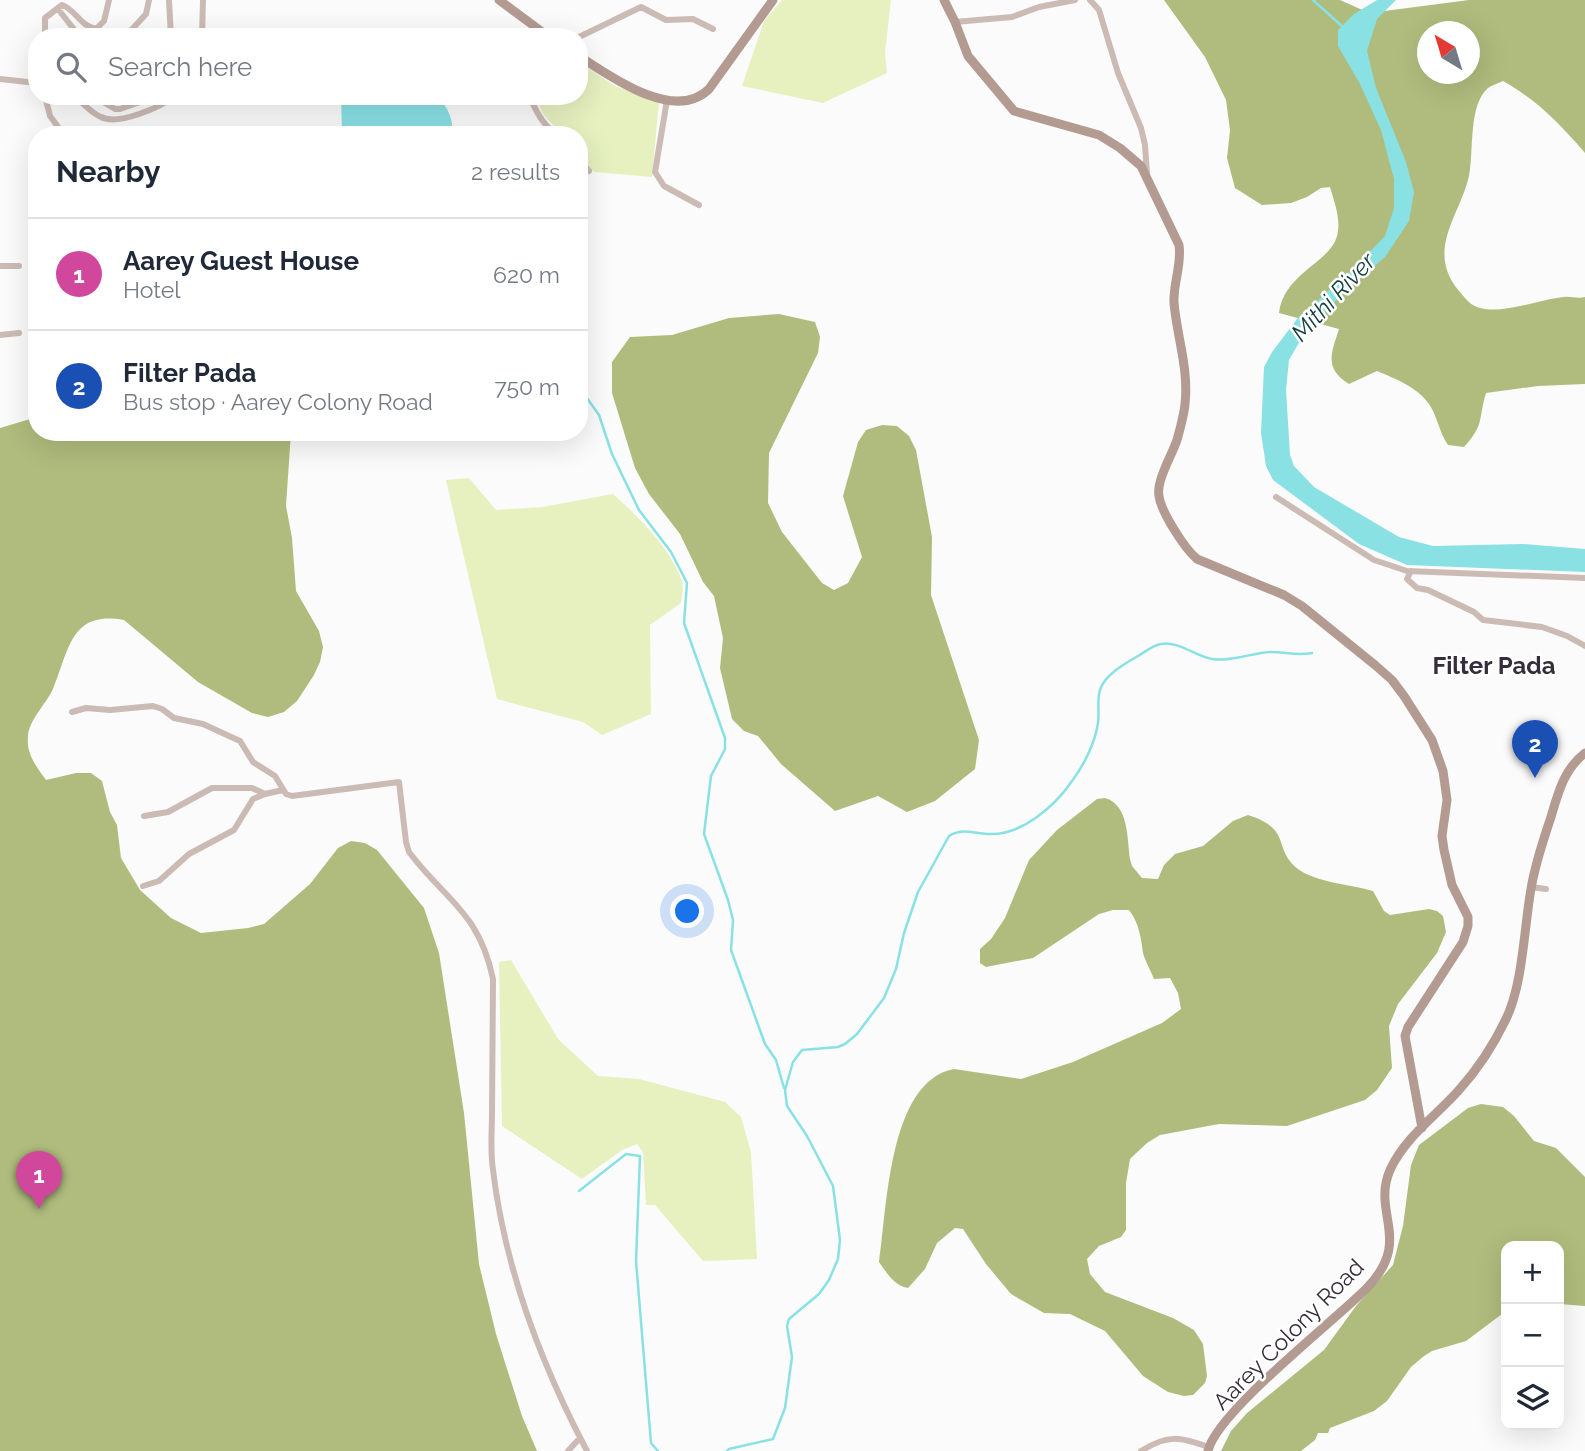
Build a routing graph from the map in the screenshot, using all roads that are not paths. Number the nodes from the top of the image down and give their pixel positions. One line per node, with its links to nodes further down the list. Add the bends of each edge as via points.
1 (109, 0): 15 (street, via 104,21)
2 (149, 0): 16 (street, via 146,14)
3 (169, 0): 17 (street)
4 (203, 0): 18 (street)
5 (499, 0): 19 (street)
6 (773, 0): 25 (street, via 702,96)
7 (944, 0): 11 (street)
8 (1075, 0): 11 (street, via 1012,17)
9 (1090, 0): 34 (street, via 1099,10 1118,74 1141,128)
10 (67, 13): 12 (street, via 66,5 60,6 45,18); 13 (street); 14 (street)
11 (955, 22): 34 (street, via 968,56 1014,111 1099,135)
12 (45, 28)
13 (72, 28)
14 (91, 28)
15 (97, 28)
16 (133, 28)
17 (171, 28)
18 (202, 28)
19 (538, 28)
20 (713, 29): 21 (street, via 693,19 666,20 641,7)
21 (588, 33)
22 (588, 62): 25 (street, via 628,86)
23 (0, 79): 24 (street)
24 (28, 82)
25 (667, 100): 35 (street, via 655,172 664,186)
26 (47, 105): 32 (street)
27 (85, 105): 30 (street, via 109,120)
28 (108, 105): 29 (street, via 115,109)
29 (131, 105)
30 (163, 105)
31 (533, 105): 33 (street)
32 (57, 126)
33 (546, 126)
34 (1147, 174): 52 (street, via 1181,257 1174,305 1186,371 1185,405 1159,486 1164,510 1190,554 1284,595 1392,680 1439,753 1447,800 1442,836 1446,866 1468,926 1463,942 1405,1036)
35 (699, 205)
36 (0, 266): 37 (street)
37 (19, 266)
38 (19, 333): 39 (street)
39 (0, 335)
40 (1276, 497): 41 (street, via 1374,561)
41 (1411, 571): 42 (street); 43 (street, via 1407,579 1417,588 1483,620 1542,627)
42 (1585, 578)
43 (1585, 646)
44 (72, 712): 46 (street, via 153,706 174,718 203,724 240,741 253,762 275,776)
45 (1585, 753): 50 (street, Aarey Colony Road, via 1562,779)
46 (282, 790): 47 (street); 53 (street, via 292,796 399,782 409,852 457,903 480,937 493,978 492,1168 504,1233 523,1303)
47 (265, 794): 48 (street, via 251,788 212,788 169,812); 49 (street, via 253,799 234,830 189,854 159,881)
48 (144, 816)
49 (143, 886)
50 (1531, 887): 51 (street); 52 (street, Aarey Colony Road, via 1507,1017 1460,1089)
51 (1546, 889)
52 (1422, 1128): 54 (street, Aarey Colony Road, via 1389,1172 1385,1193 1391,1246 1386,1264 1368,1287 1238,1406)
53 (580, 1438): 55 (street); 56 (street)
54 (1208, 1449): 57 (street, via 1188,1439 1171,1438)
55 (568, 1451)
56 (587, 1451)
57 (1141, 1451)

